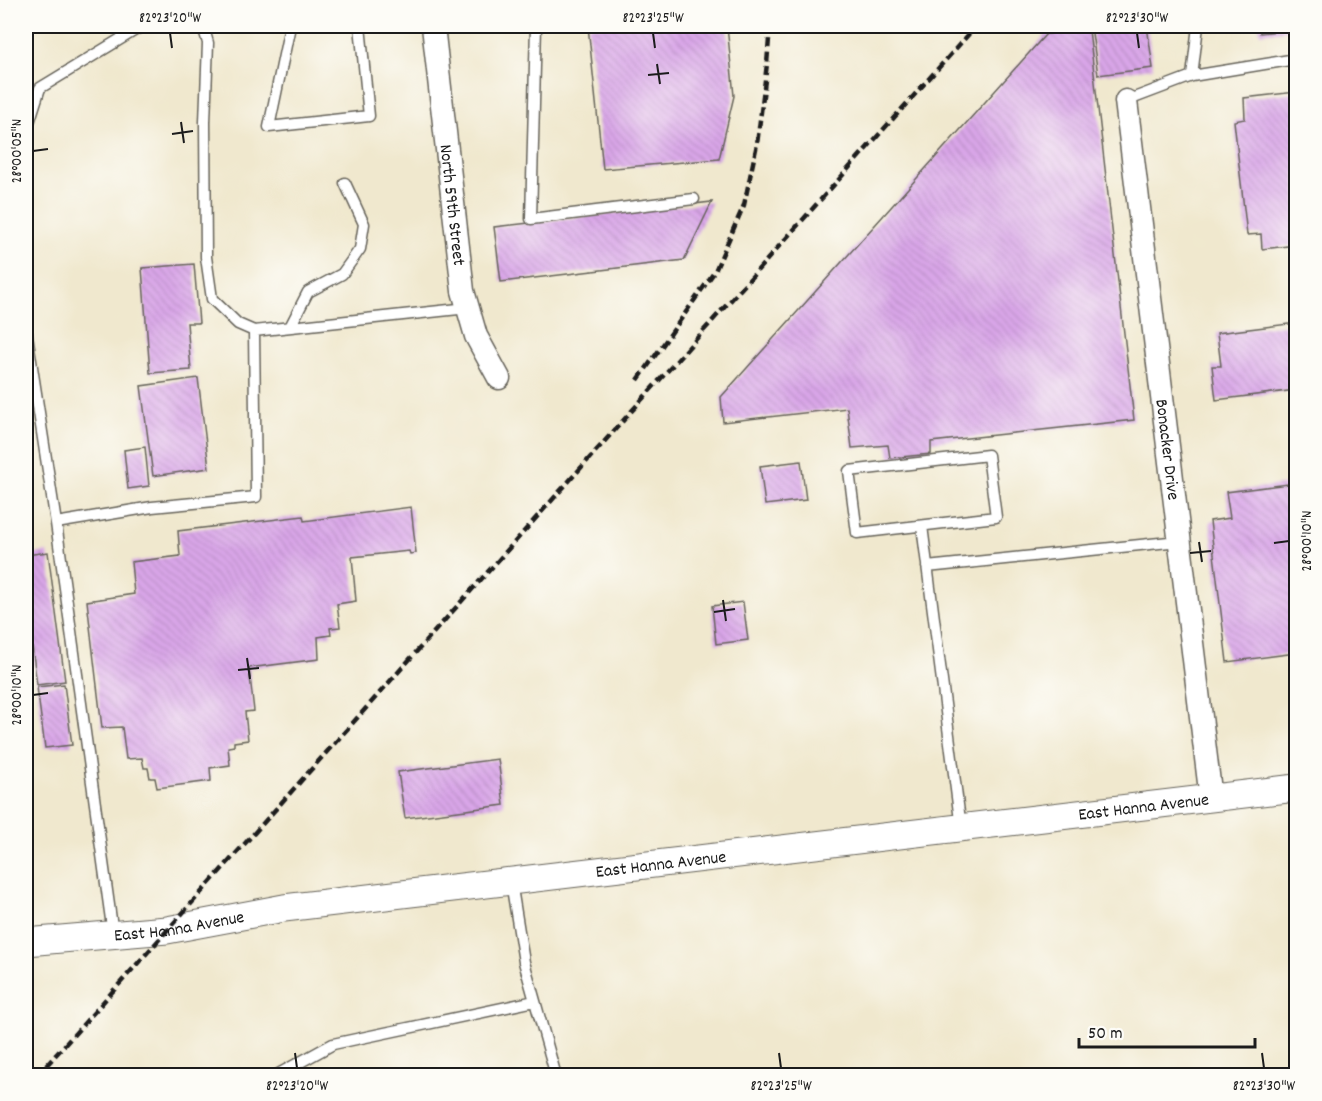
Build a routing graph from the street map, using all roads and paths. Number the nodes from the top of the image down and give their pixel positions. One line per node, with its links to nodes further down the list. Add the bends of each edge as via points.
1 (142, 26): 11 (lane, via 40,88)
2 (203, 26): 17 (lane, via 208,44 206,257 212,299 238,324)
3 (290, 26): 4 (lane, via 269,127 369,116)
4 (360, 26)
5 (433, 26): 14 (street, North 59th Street)
6 (536, 26): 13 (lane, via 531,219)
7 (1198, 26): 9 (lane)
8 (1296, 59): 9 (lane)
9 (1192, 76): 10 (lane)
10 (1126, 101): 21 (street, Bonacker Drive)
11 (26, 132)
12 (345, 183): 15 (lane, via 363,224 360,249 342,274 308,292)
13 (694, 200)
14 (468, 308): 15 (lane); 18 (street, North 59th Street, via 476,336)
15 (290, 327): 17 (lane)
16 (26, 328): 19 (lane)
17 (254, 331): 19 (lane, via 256,497 152,507)
18 (499, 378)
19 (56, 523): 27 (lane)
20 (922, 526): 20 (lane, via 996,517 988,455 849,471 857,533); 22 (lane)
21 (1179, 541): 22 (lane); 24 (street, Bonacker Drive)
22 (927, 567): 25 (lane)
23 (1296, 788): 24 (street, East Hanna Avenue)
24 (1211, 799): 25 (street, East Hanna Avenue)
25 (961, 828): 26 (street, East Hanna Avenue)
26 (511, 882): 27 (street, East Hanna Avenue, via 284,908 167,930); 29 (lane, via 524,962)
27 (113, 934): 28 (street, East Hanna Avenue)
28 (26, 942)
29 (535, 1001): 30 (lane, via 333,1044); 31 (lane)
30 (275, 1076)
31 (556, 1076)

